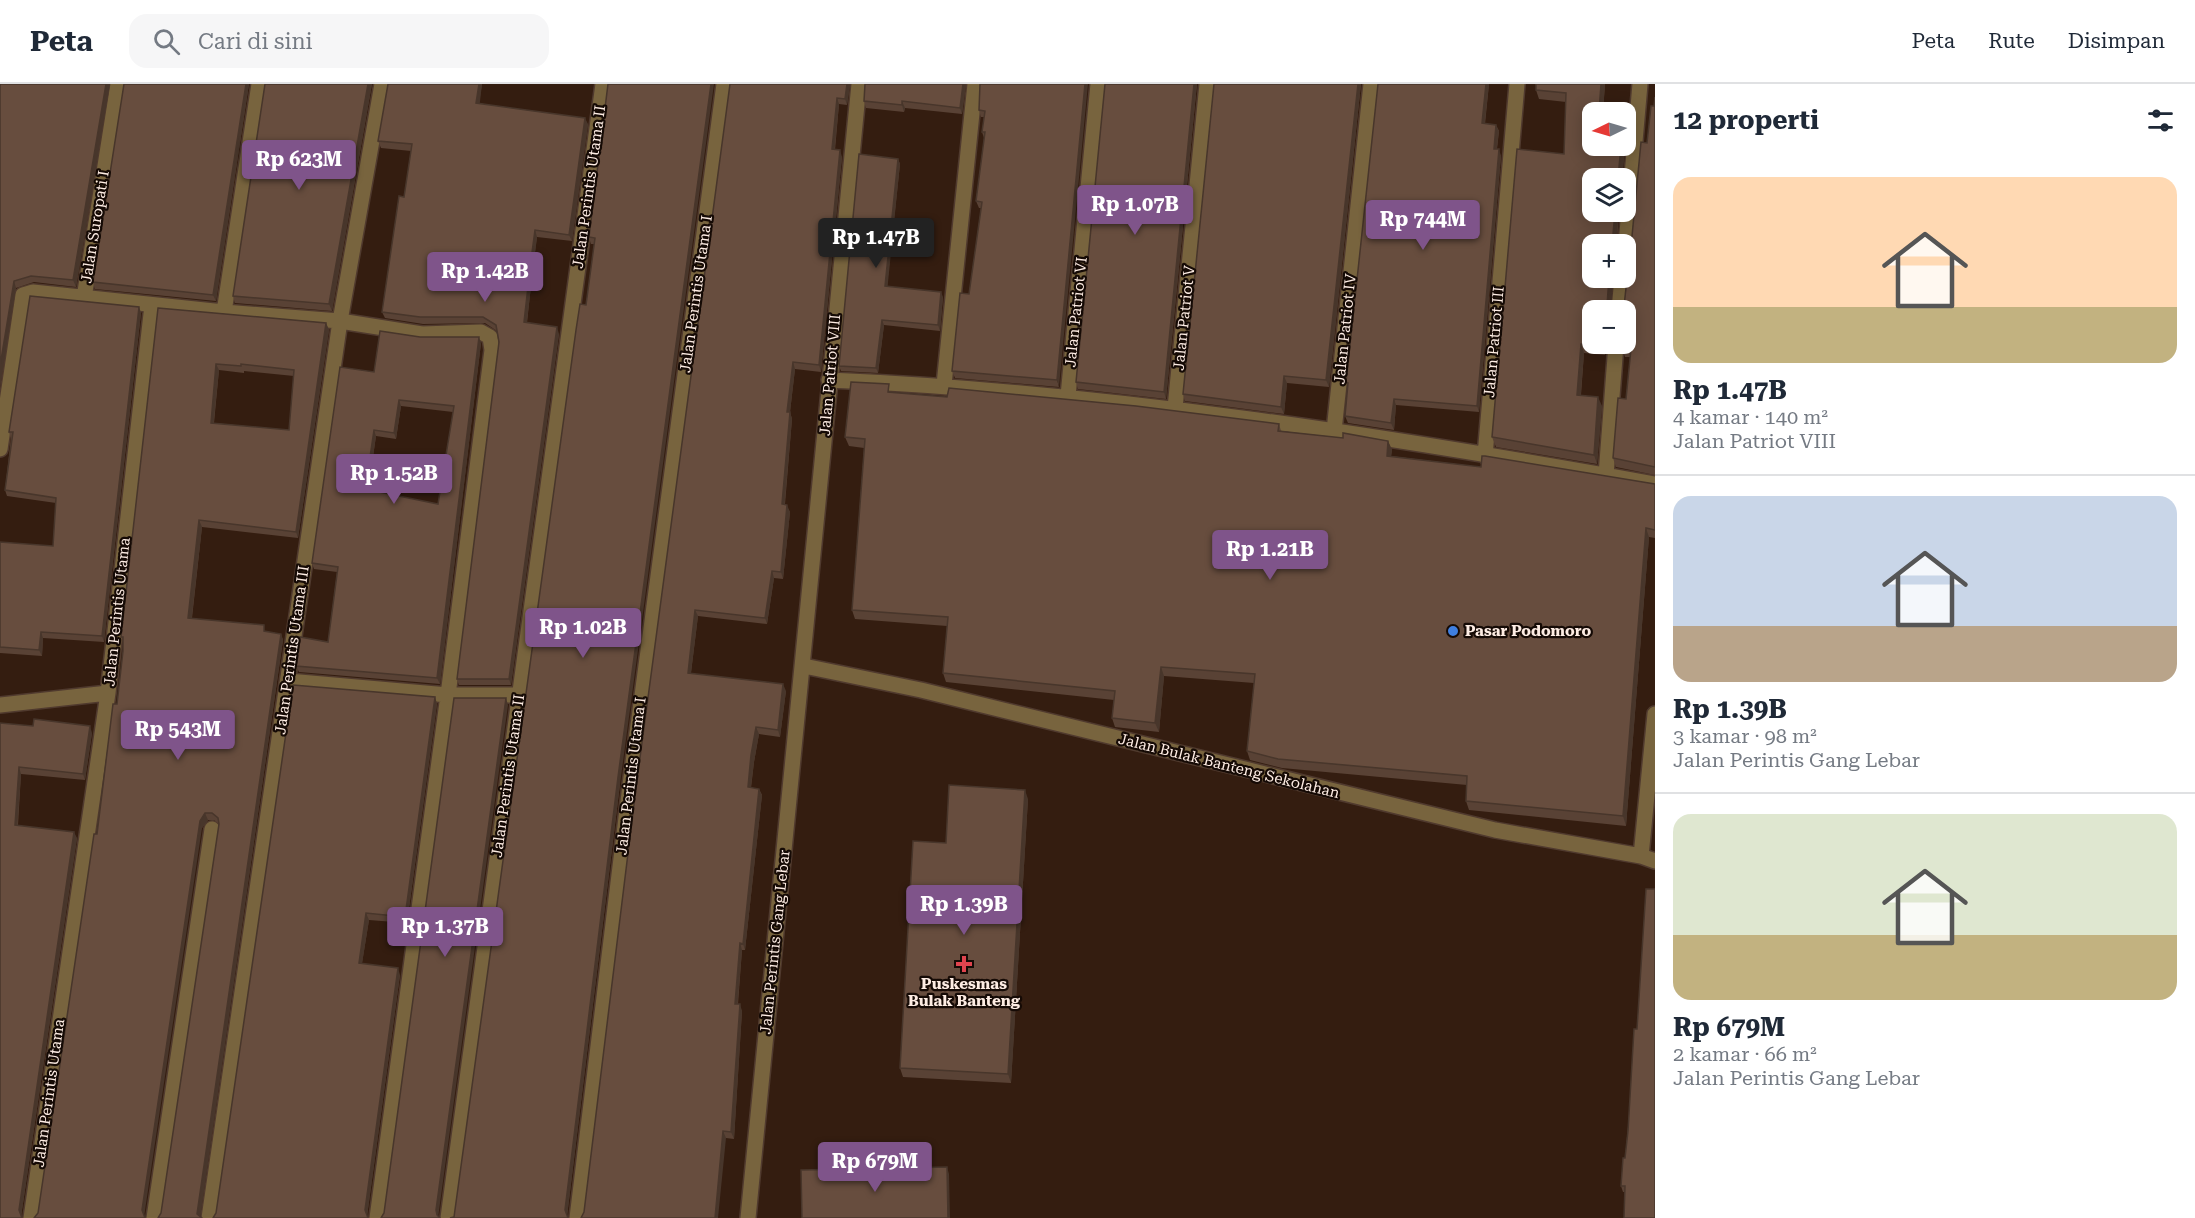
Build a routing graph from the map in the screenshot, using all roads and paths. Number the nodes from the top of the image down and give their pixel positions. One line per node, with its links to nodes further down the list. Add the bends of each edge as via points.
1 (118, 84): 14 (street, Jalan Suropati I)
2 (259, 84): 16 (street)
3 (382, 84): 17 (street, Jalan Perintis Utama III)
4 (603, 84): 32 (street, Jalan Perintis Utama II)
5 (724, 84): 42 (street, Jalan Perintis Utama I, via 630,784)
6 (859, 84): 19 (street, Jalan Patriot VIII)
7 (975, 84): 20 (street)
8 (1098, 84): 21 (street, Jalan Patriot VI)
9 (1207, 84): 22 (street, Jalan Patriot V)
10 (1371, 84): 23 (street, Jalan Patriot IV)
11 (1517, 84): 25 (street, Jalan Patriot III)
12 (1640, 84): 13 (street)
13 (1627, 234)
14 (84, 298): 15 (street); 24 (street, Jalan Suropati I, via 33,292 23,295)
15 (152, 304): 16 (street); 30 (street, Jalan Perintis Utama)
16 (224, 312): 17 (street)
17 (340, 321): 29 (street, Jalan Perintis Utama III); 31 (street, via 422,334 481,332 490,337 492,350)
18 (1615, 354): 26 (street)
19 (829, 380): 20 (street); 28 (street, Jalan Patriot VIII)
20 (944, 385): 21 (street)
21 (1068, 396): 22 (street)
22 (1175, 408): 23 (street)
23 (1335, 431): 25 (street)
24 (0, 449)
25 (1485, 456): 26 (street)
26 (1606, 475): 27 (street)
27 (1655, 484)
28 (804, 666): 36 (street, Jalan Bulak Banteng Sekolahan, via 932,693 1495,830); 43 (street, Jalan Perintis Gang Lebar)
29 (288, 681): 31 (street); 39 (street, Jalan Perintis Utama III)
30 (108, 693): 33 (street); 37 (street, Jalan Perintis Utama)
31 (448, 694): 32 (street); 40 (street)
32 (519, 695): 41 (street, Jalan Perintis Utama II)
33 (0, 705)
34 (1655, 714): 36 (street)
35 (212, 829): 38 (street)
36 (1648, 859)
37 (31, 1218)
38 (154, 1218)
39 (209, 1218)
40 (377, 1218)
41 (448, 1218)
42 (577, 1218)
43 (748, 1218)

